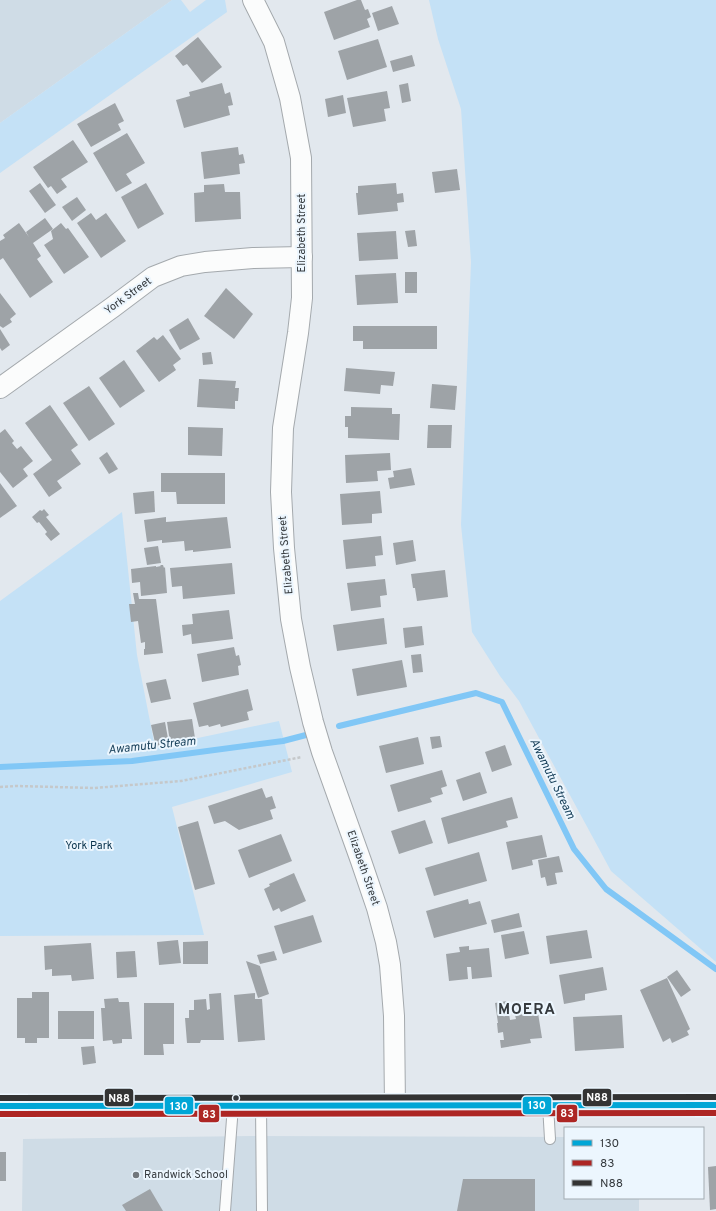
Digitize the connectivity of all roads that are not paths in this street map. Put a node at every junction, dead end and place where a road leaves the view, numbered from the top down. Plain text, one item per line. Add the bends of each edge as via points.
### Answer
1 (253, 0) edge
2 (302, 256) junction
3 (0, 388) edge
4 (548, 1105) junction
5 (716, 1105) edge
6 (0, 1106) edge
7 (233, 1106) junction
8 (261, 1106) junction
9 (395, 1106) junction
10 (550, 1139) dead end
11 (225, 1211) edge
12 (262, 1211) edge

1 - 2 street, Elizabeth Street via 274,42 290,98 301,158
2 - 3 street, York Street via 205,262 181,266 153,277
2 - 9 street, Elizabeth Street via 302,298 283,428 281,492 291,619 313,722 377,908 386,942 394,1016
4 - 5 main road
4 - 9 main road
4 - 10 lane
6 - 7 main road
7 - 8 main road
7 - 11 lane
8 - 9 main road
8 - 12 lane

